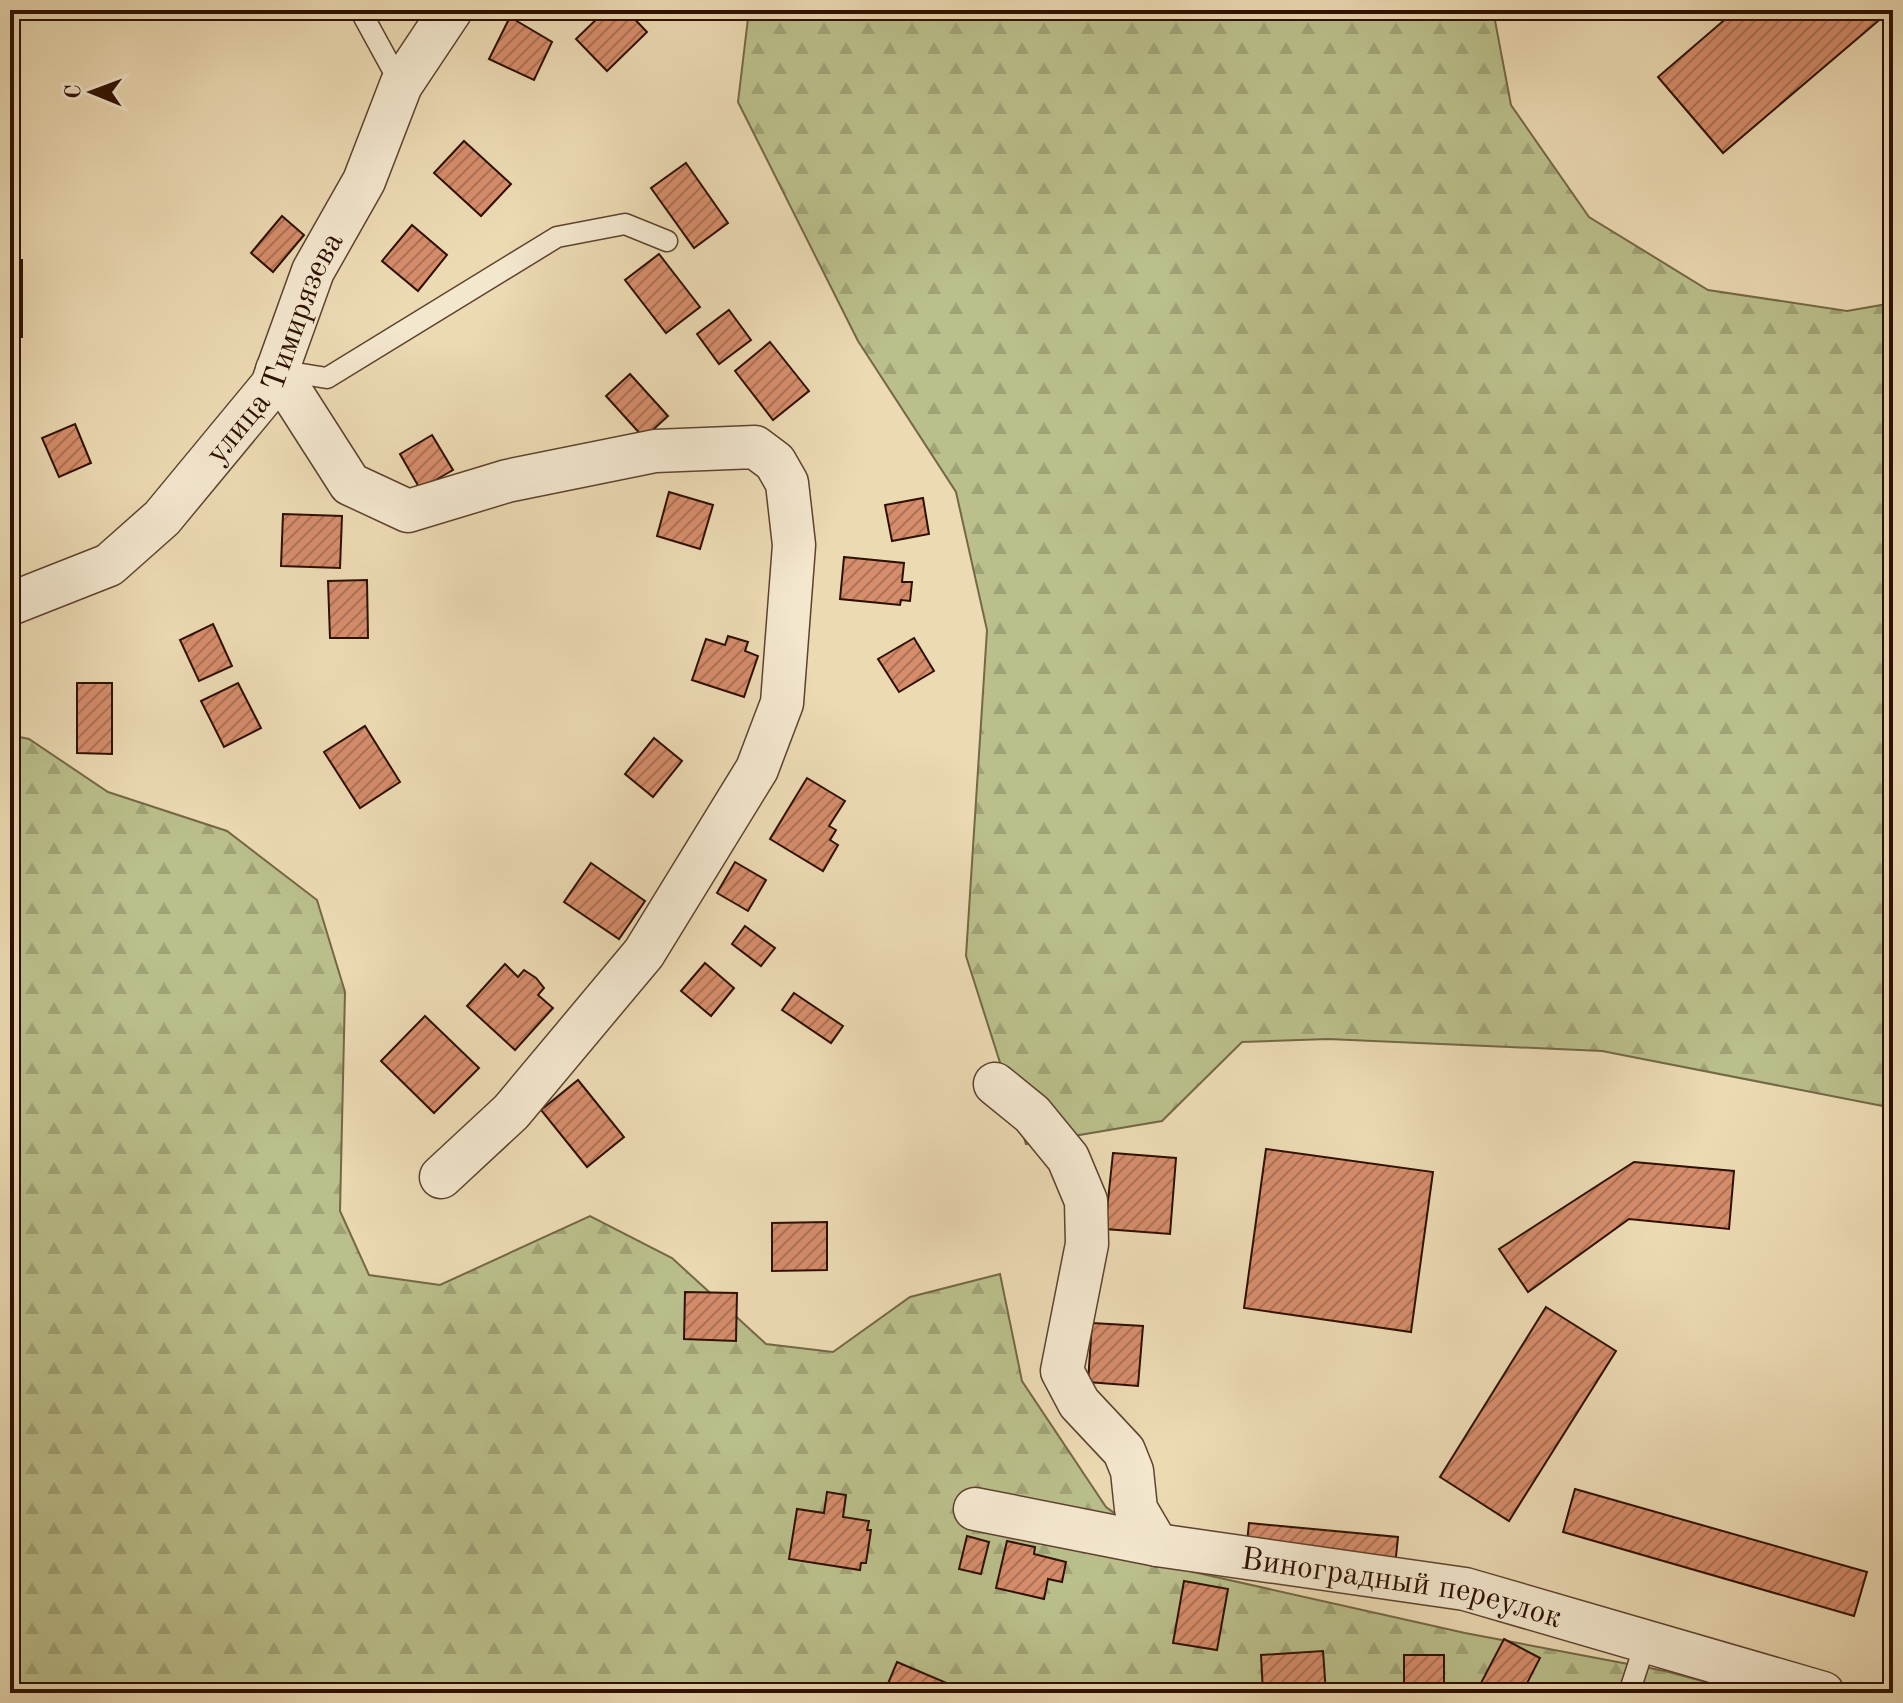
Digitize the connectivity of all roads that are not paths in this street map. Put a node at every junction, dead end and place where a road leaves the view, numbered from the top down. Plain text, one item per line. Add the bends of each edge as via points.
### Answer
1 (360, 10) edge
2 (451, 10) edge
3 (401, 85) junction
4 (667, 241) dead end
5 (277, 370) junction
6 (10, 604) edge
7 (995, 1084) dead end
8 (441, 1177) dead end
9 (975, 1509) dead end
10 (1157, 1545) junction
11 (1645, 1644) junction
12 (1629, 1693) edge
13 (1823, 1693) edge

1 - 3 lane
2 - 3 street, улица Тимирязева
3 - 5 street, улица Тимирязева via 364,181 313,271
4 - 5 lane via 625,224 557,237 327,378
5 - 6 street, улица Тимирязева via 272,385 162,518 109,565
5 - 8 street via 350,484 408,511 507,481 655,451 755,447 775,462 787,483 794,545 782,703 757,769 644,953 511,1112
7 - 10 street via 1032,1114 1068,1158 1086,1201 1087,1244 1062,1371 1079,1403 1124,1451 1136,1509
9 - 10 street, Виноградный переулок
10 - 11 street, Виноградный переулок via 1465,1589
11 - 12 lane
11 - 13 street, Виноградный переулок

